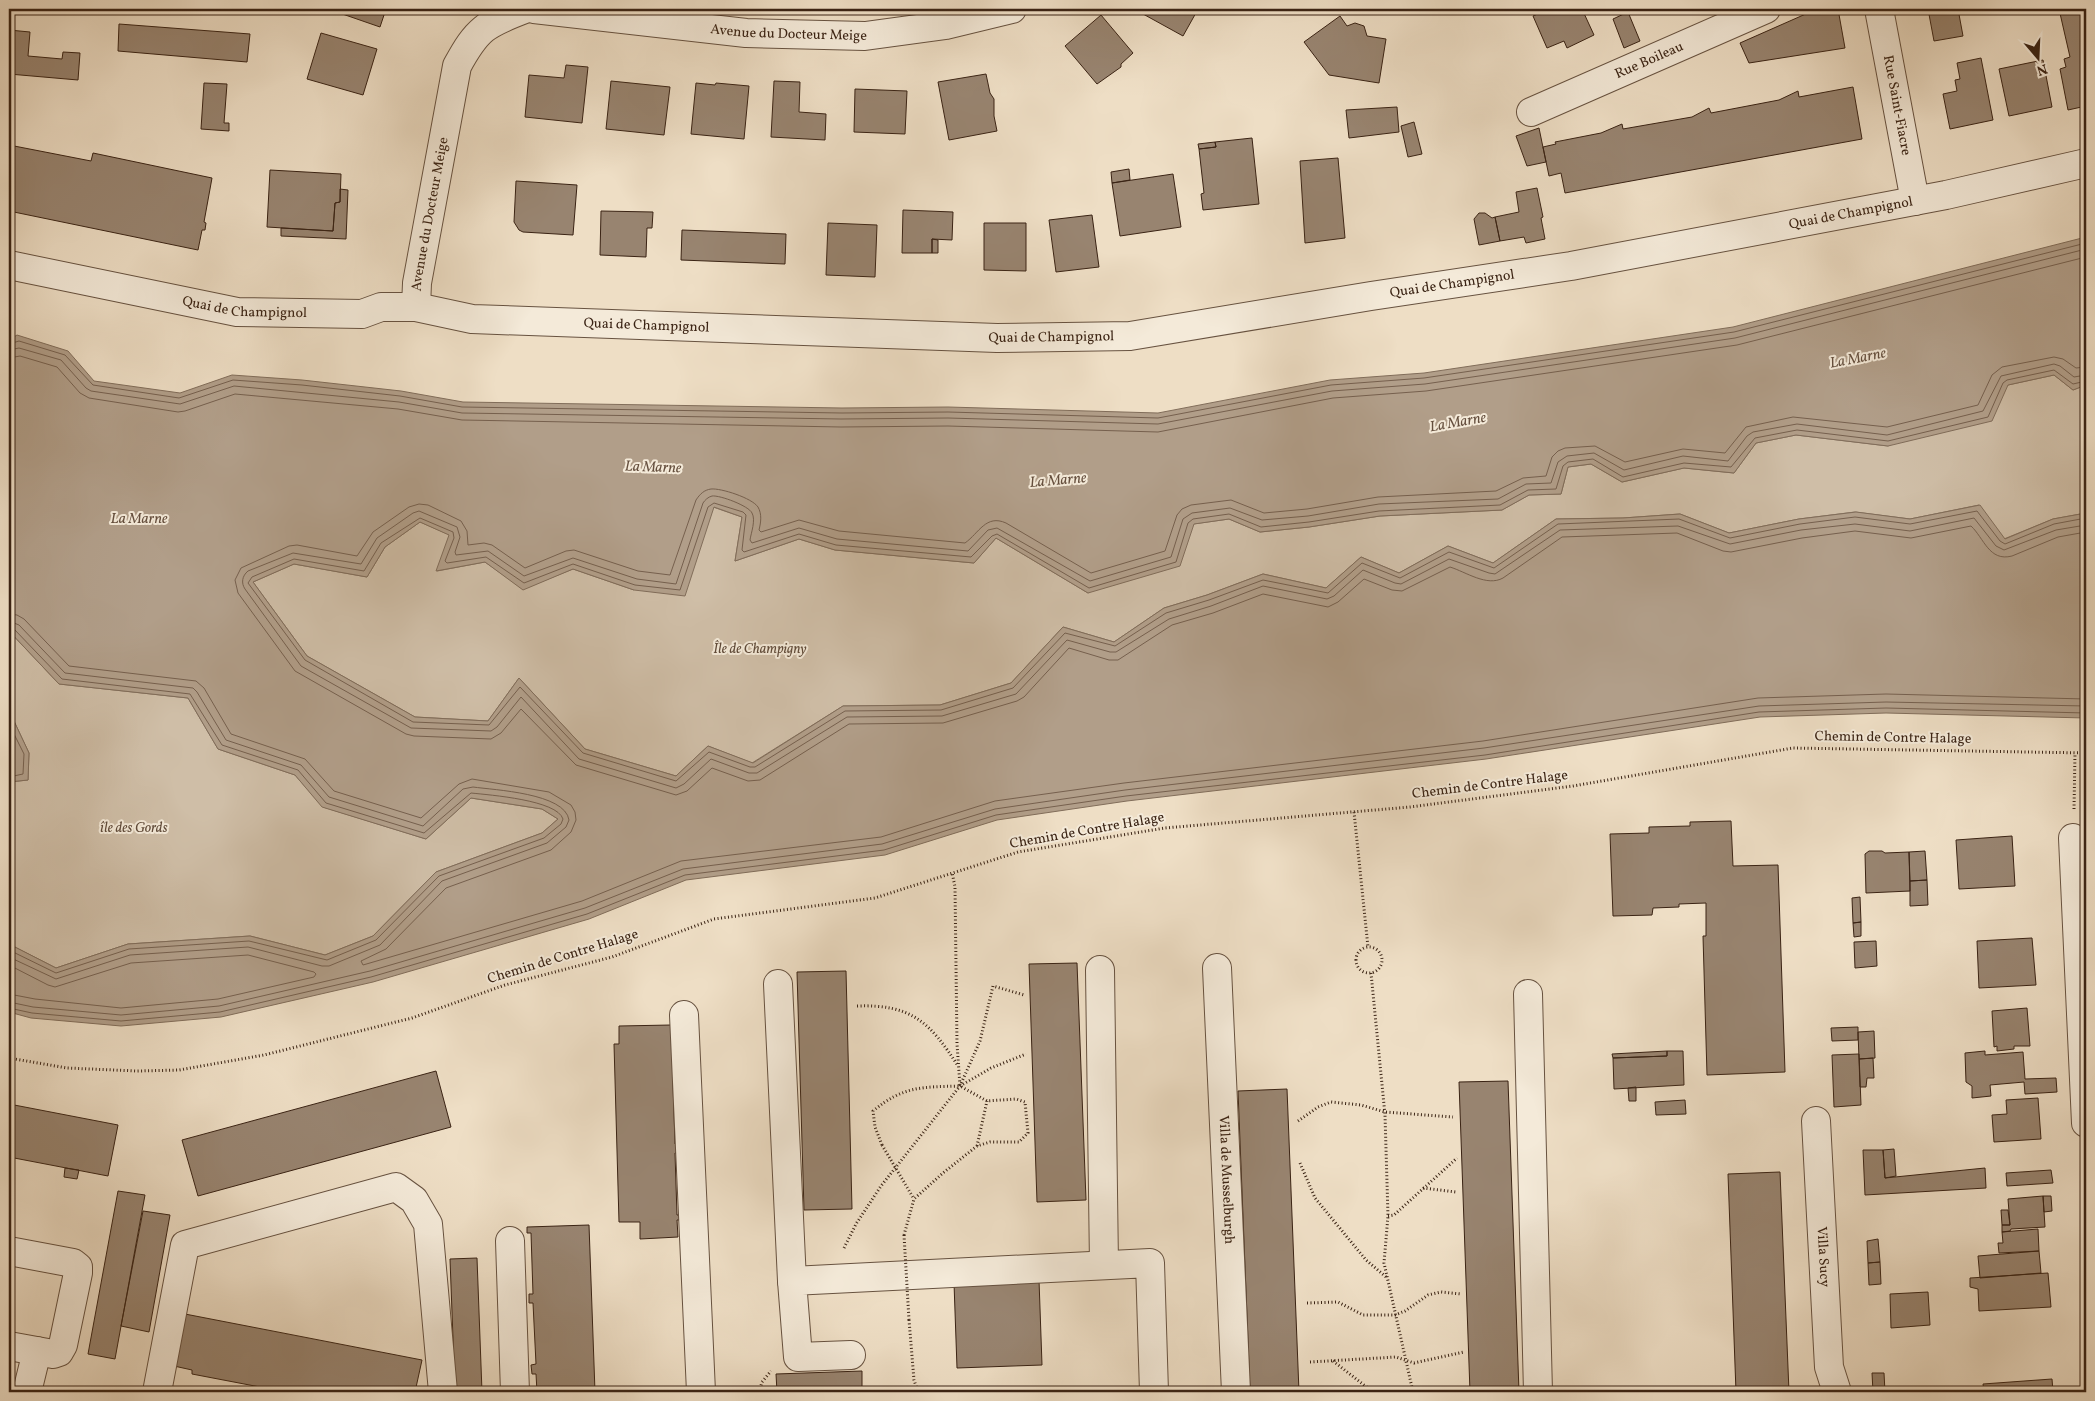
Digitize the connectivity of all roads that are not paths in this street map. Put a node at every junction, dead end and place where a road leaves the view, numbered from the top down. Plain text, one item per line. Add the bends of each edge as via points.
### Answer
1 (525, 9) edge
2 (534, 9) edge
3 (1012, 9) edge
4 (1766, 9) edge
5 (1879, 9) edge
6 (1531, 112) dead end
7 (2086, 163) edge
8 (1915, 201) junction
9 (9, 265) edge
10 (416, 307) junction
11 (2073, 838) road end
12 (1217, 968) dead end
13 (1100, 970) dead end
14 (778, 984) dead end
15 (1528, 994) dead end
16 (684, 1016) dead end
17 (1816, 1122) dead end
18 (2086, 1123) edge
19 (510, 1240) dead end
20 (9, 1251) edge
21 (1104, 1266) junction
22 (792, 1281) junction
23 (9, 1346) edge
24 (37, 1351) junction
25 (851, 1355) dead end
26 (27, 1392) edge
27 (157, 1392) edge
28 (443, 1392) edge
29 (515, 1392) edge
30 (701, 1392) edge
31 (1154, 1392) edge
32 (1236, 1392) edge
33 (1538, 1392) edge
34 (1837, 1392) edge

1 - 10 street, Avenue du Docteur Meige via 493,21 471,40 457,66 417,283
2 - 3 street, Avenue du Docteur Meige via 746,33 865,36 946,25
4 - 6 street, Rue Boileau
5 - 8 street, Rue Saint-Fiacre
7 - 8 street, Quai de Champignol
8 - 10 street, Quai de Champignol via 1571,266 1130,336 997,338 472,318
9 - 10 street, Quai de Champignol via 237,312 362,314 381,307
11 - 18 street
12 - 32 street, Villa de Musselburgh
13 - 21 street
14 - 22 street
15 - 33 street
16 - 30 street
17 - 34 street, Villa Sucy via 1829,1367
19 - 29 street
20 - 24 street via 73,1263 78,1267 63,1345 59,1352 53,1354
21 - 22 street
21 - 31 street via 1150,1263
22 - 25 street via 798,1357
23 - 24 street
24 - 26 street
27 - 28 street via 185,1244 396,1187 414,1200 428,1224

